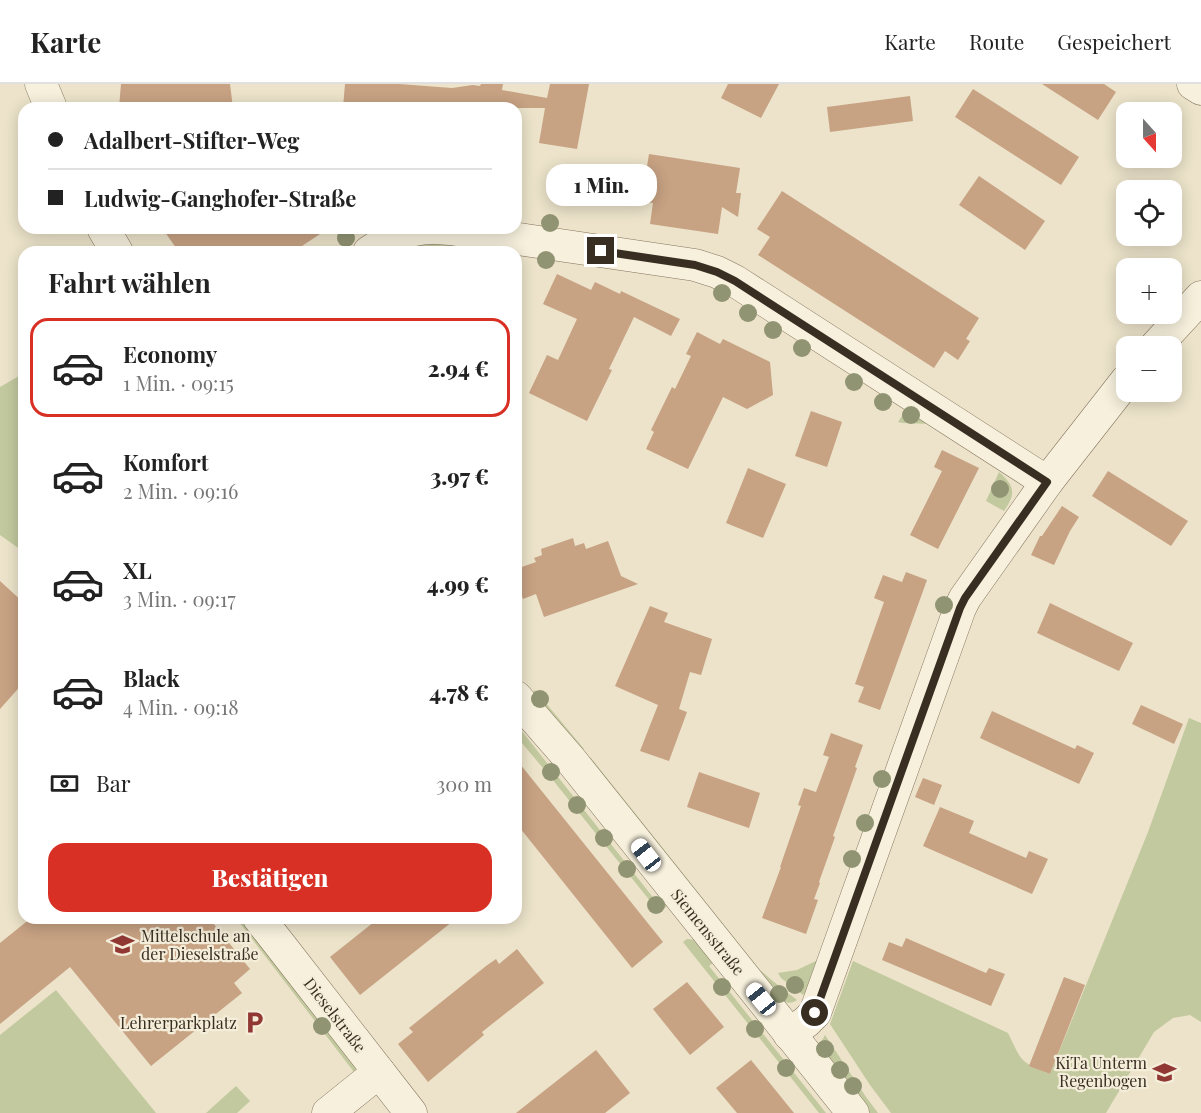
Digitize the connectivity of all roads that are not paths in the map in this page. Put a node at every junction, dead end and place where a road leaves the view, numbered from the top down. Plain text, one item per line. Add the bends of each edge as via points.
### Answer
1 (41, 84) edge
2 (1193, 84) edge
3 (1201, 89) edge
4 (48, 102) edge
5 (399, 234) edge
6 (484, 234) edge
7 (378, 246) edge
8 (1201, 297) edge
9 (1165, 336) edge
10 (1116, 394) edge
11 (1047, 482) junction
12 (522, 704) edge
13 (264, 924) edge
14 (789, 1034) junction
15 (379, 1072) junction
16 (328, 1113) edge
17 (411, 1113) edge
18 (854, 1113) edge

1 - 4 street
2 - 3 street
5 - 7 street
6 - 11 street via 695,265 717,272
8 - 9 street
10 - 11 street
11 - 14 street via 960,608 815,1013
12 - 14 street, Siemensstraße
13 - 15 street, Dieselstraße
14 - 18 street, Siemensstraße
15 - 16 street
15 - 17 street, Dieselstraße

